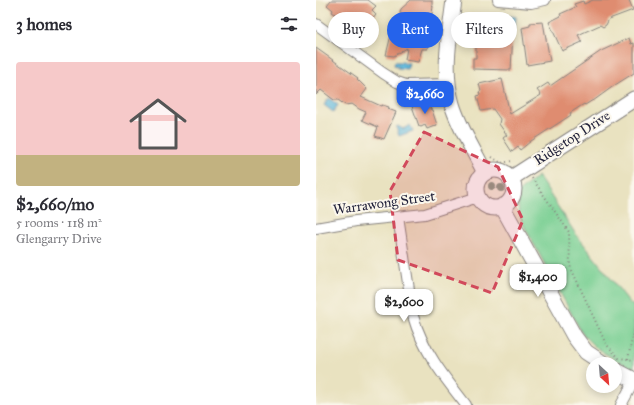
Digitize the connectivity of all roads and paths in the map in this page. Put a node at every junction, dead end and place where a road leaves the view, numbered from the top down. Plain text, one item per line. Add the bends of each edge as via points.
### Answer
1 (454, 0) edge
2 (498, 0) edge
3 (545, 0) edge
4 (316, 24) edge
5 (448, 84) junction
6 (634, 99) edge
7 (488, 152) dead end
8 (485, 173) junction
9 (514, 176) junction
10 (478, 197) junction
11 (502, 206) junction
12 (398, 217) junction
13 (316, 228) edge
14 (634, 329) edge
15 (594, 357) edge
16 (628, 359) junction
17 (634, 360) edge
18 (622, 374) edge
19 (634, 380) edge
20 (466, 405) edge
21 (621, 405) edge

1 - 5 street via 447,64
2 - 3 street via 531,3
4 - 5 street via 397,82 406,85
5 - 8 street via 452,104
6 - 9 street, Ridgetop Drive
7 - 9 path via 493,159 501,163 512,161
8 - 9 street via 499,171
8 - 10 street via 478,181
9 - 11 street via 513,194
9 - 16 path via 524,184 532,178 568,232 570,266 606,344 619,358
10 - 11 street via 488,207
10 - 12 street, Warrawong Street via 430,213
11 - 15 street via 574,336 586,352
12 - 13 street, Warrawong Street via 351,221
12 - 20 street via 413,316 418,330 433,361
14 - 16 path
16 - 17 path
18 - 19 street
19 - 21 street

